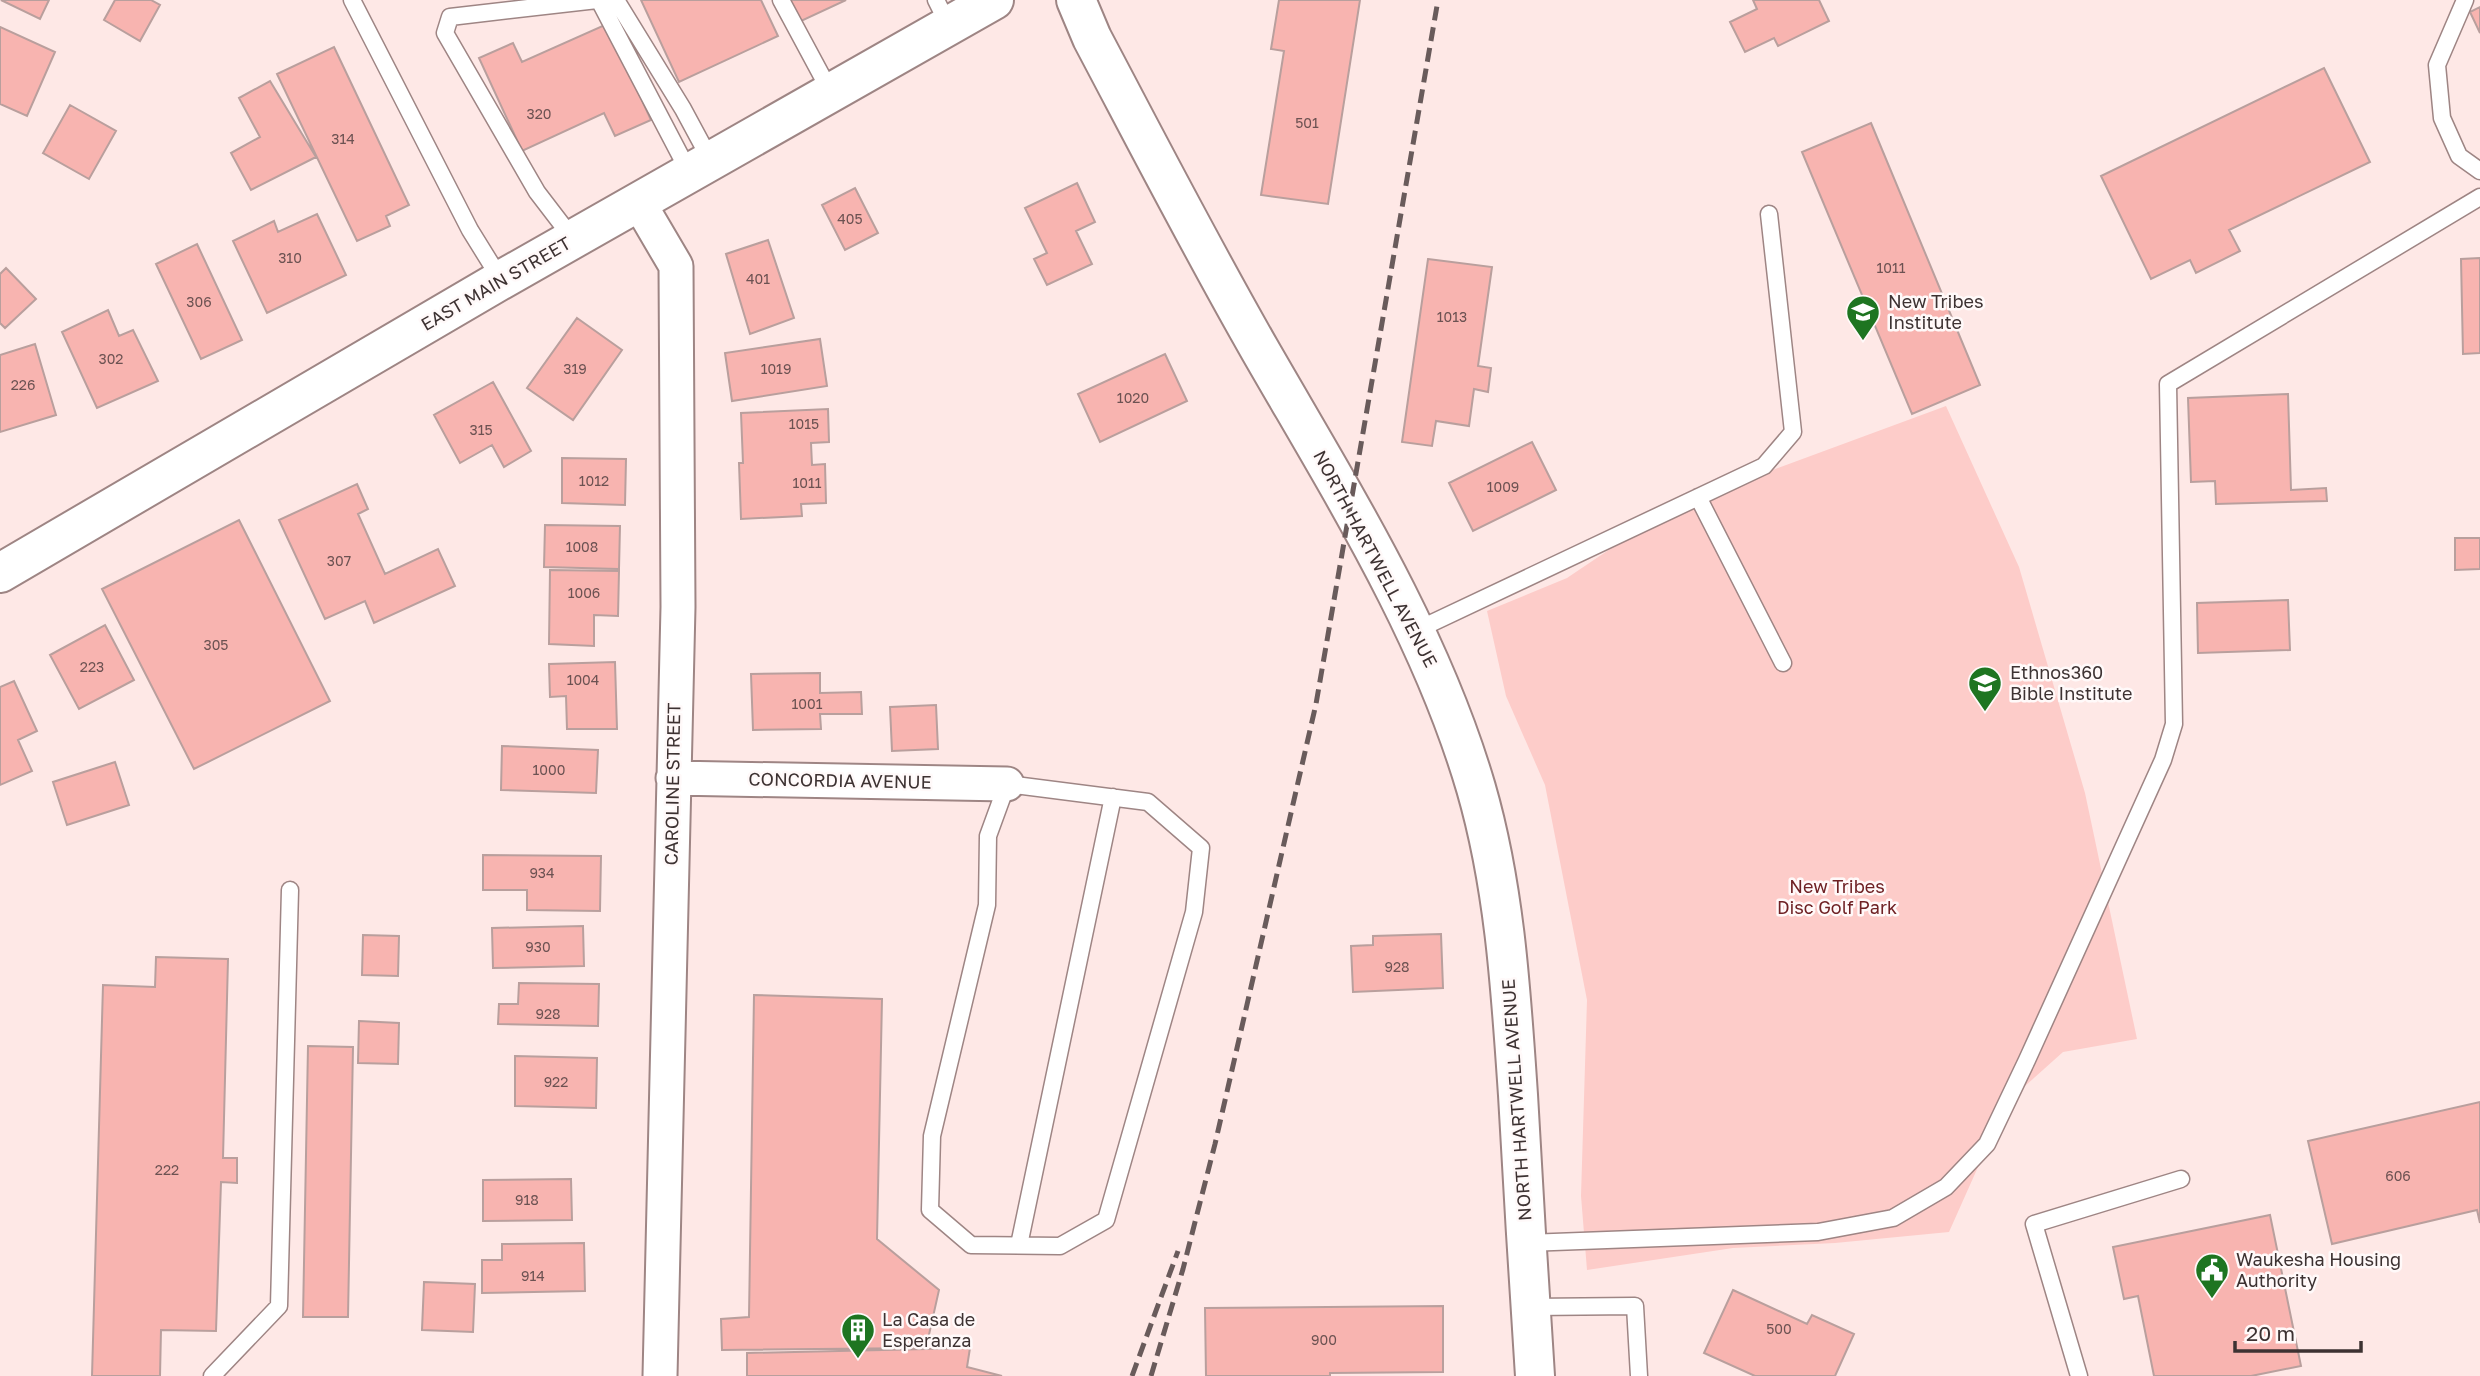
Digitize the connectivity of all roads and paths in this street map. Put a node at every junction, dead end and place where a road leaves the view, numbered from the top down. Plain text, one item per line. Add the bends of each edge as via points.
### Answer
1 (352, 0) edge
2 (598, 0) edge
3 (616, 0) edge
4 (781, 0) edge
5 (993, 0) edge
6 (1076, 0) edge
7 (2465, 0) edge
8 (942, 13) edge
9 (831, 93) junction
10 (700, 168) junction
11 (2480, 170) edge
12 (2480, 197) edge
13 (639, 203) junction
14 (1769, 214) dead end
15 (574, 240) junction
16 (501, 280) junction
17 (1698, 497) junction
18 (3, 565) edge
19 (1417, 630) junction
20 (1783, 663) dead end
21 (673, 779) junction
22 (1007, 784) junction
23 (1113, 797) junction
24 (290, 890) dead end
25 (2181, 1180) dead end
26 (1527, 1243) junction
27 (1019, 1245) junction
28 (1531, 1307) junction
29 (212, 1376) edge
30 (660, 1376) edge
31 (1535, 1376) edge
32 (1639, 1376) edge
33 (2078, 1376) edge

1 - 16 lane via 470,230
2 - 10 lane
2 - 15 lane via 450,17 445,33 537,192
3 - 10 lane via 683,109
4 - 9 lane
5 - 8 street, EAST MAIN STREET
6 - 19 street, NORTH HARTWELL AVENUE via 1226,290
7 - 11 lane via 2437,65 2441,118 2459,156
8 - 9 street, EAST MAIN STREET
9 - 10 street, EAST MAIN STREET
10 - 13 street, EAST MAIN STREET
12 - 26 lane via 2168,384 2174,724 2163,760 1987,1144 1946,1187 1893,1218 1818,1232
13 - 15 street, EAST MAIN STREET
13 - 21 street, CAROLINE STREET via 676,266 678,607
14 - 17 lane via 1793,432 1764,466
15 - 16 street, EAST MAIN STREET
16 - 18 street, EAST MAIN STREET
17 - 19 lane
17 - 20 lane
19 - 26 street, NORTH HARTWELL AVENUE via 1455,720 1498,883 1511,985
21 - 22 street, CONCORDIA AVENUE
21 - 30 street, CAROLINE STREET
22 - 23 lane
22 - 27 lane via 988,836 987,905 932,1136 930,1210 971,1245
23 - 27 lane
23 - 27 lane via 1148,802 1202,848 1194,912 1107,1220 1060,1246
24 - 29 lane via 279,1306
25 - 33 lane via 2034,1224
26 - 28 street, NORTH HARTWELL AVENUE
28 - 31 street, NORTH HARTWELL AVENUE
28 - 32 lane via 1635,1306

